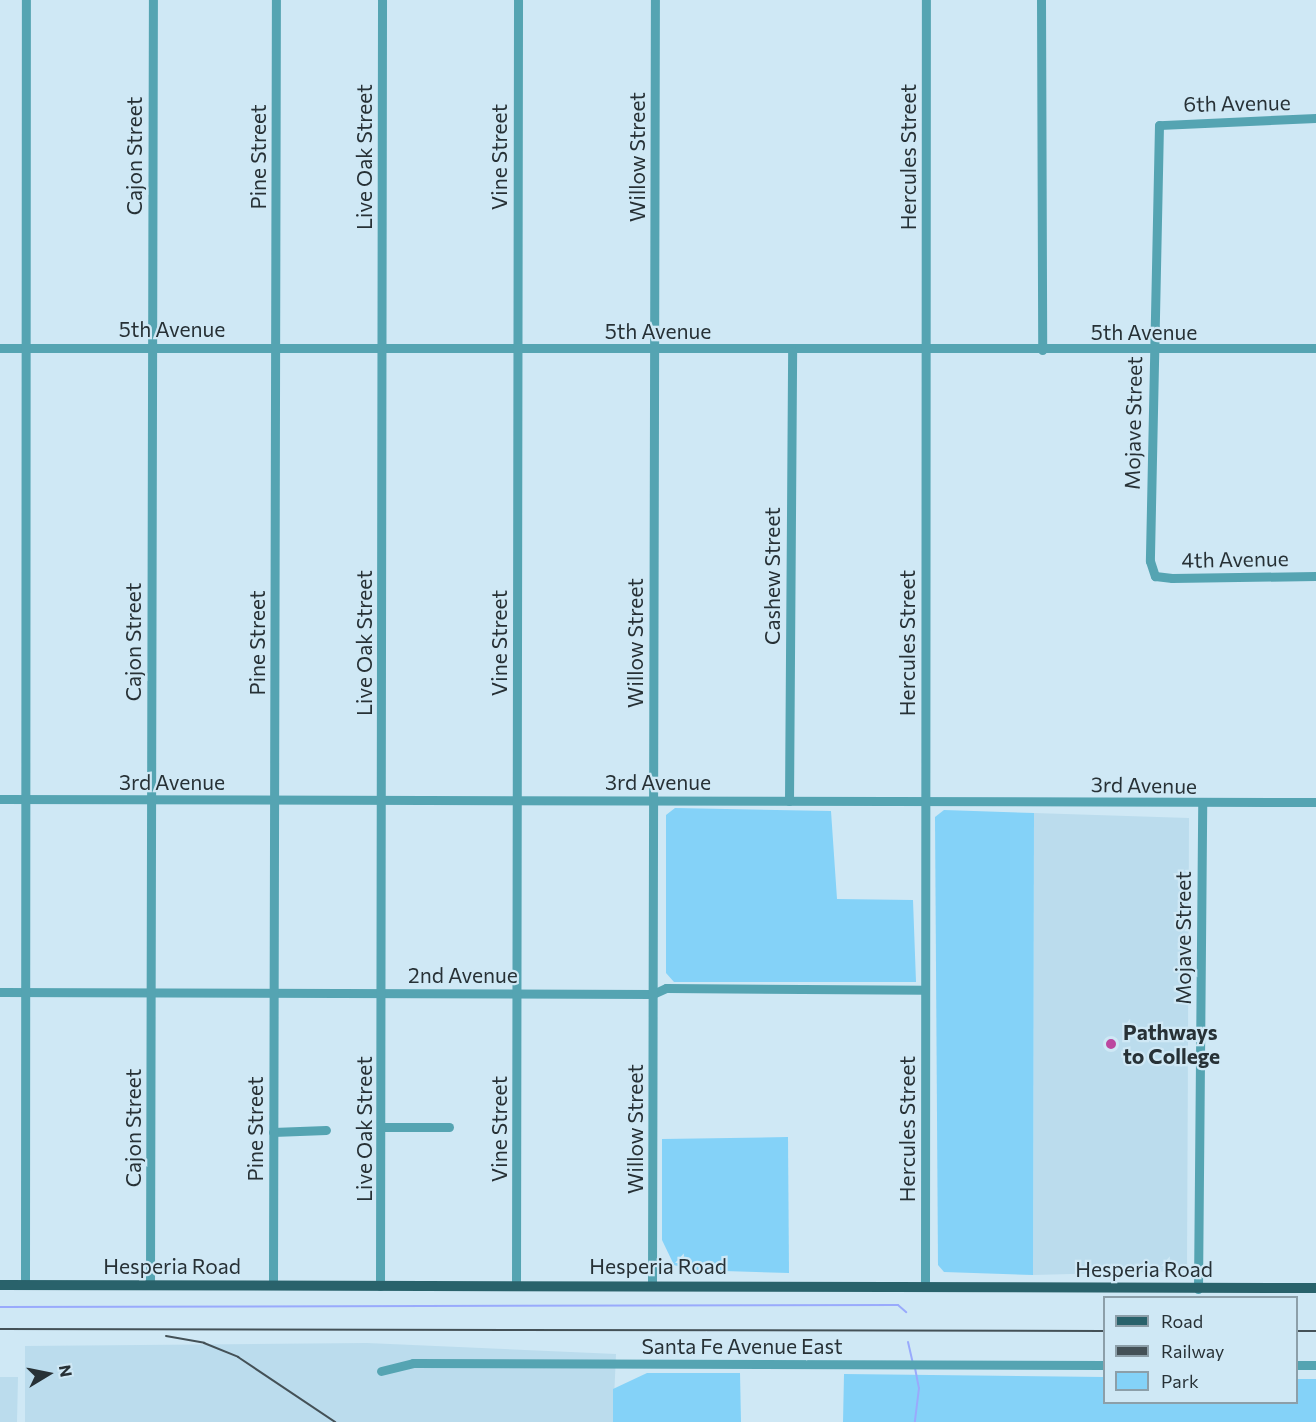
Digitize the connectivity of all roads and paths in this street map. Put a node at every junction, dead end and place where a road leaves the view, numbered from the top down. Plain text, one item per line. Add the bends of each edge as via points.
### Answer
1 (27, 0) edge
2 (153, 0) edge
3 (276, 0) edge
4 (382, 0) edge
5 (518, 0) edge
6 (655, 0) edge
7 (926, 0) edge
8 (1041, 0) edge
9 (1316, 117) edge
10 (1159, 125) joint
11 (152, 346) junction
12 (276, 347) junction
13 (0, 348) edge
14 (26, 348) junction
15 (1316, 348) edge
16 (382, 349) junction
17 (517, 349) junction
18 (654, 349) junction
19 (925, 350) junction
20 (1042, 350) junction
21 (1152, 350) junction
22 (792, 351) junction
23 (1155, 576) joint
24 (1316, 576) edge
25 (151, 799) junction
26 (0, 800) edge
27 (25, 800) junction
28 (381, 800) junction
29 (517, 800) junction
30 (653, 800) junction
31 (926, 800) junction
32 (275, 801) junction
33 (789, 801) junction
34 (1316, 802) edge
35 (1203, 804) junction
36 (925, 990) junction
37 (0, 992) edge
38 (274, 992) junction
39 (26, 993) junction
40 (382, 993) junction
41 (517, 993) junction
42 (653, 994) junction
43 (151, 995) junction
44 (383, 1127) junction
45 (449, 1127) dead end
46 (273, 1131) junction
47 (326, 1131) dead end
48 (0, 1285) edge
49 (25, 1285) junction
50 (150, 1285) junction
51 (273, 1285) junction
52 (380, 1286) junction
53 (516, 1286) junction
54 (652, 1286) junction
55 (925, 1286) junction
56 (1316, 1288) edge
57 (1198, 1289) junction
58 (1103, 1365) edge
59 (1298, 1365) edge
60 (1316, 1365) edge
61 (381, 1371) dead end

1 - 14 street
2 - 11 street, Cajon Street
3 - 12 street, Pine Street
4 - 16 street, Live Oak Street
5 - 17 street, Vine Street
6 - 18 street, Willow Street
7 - 19 street, Hercules Street
8 - 20 street
9 - 10 street, 6th Avenue
10 - 21 street, Mojave Street
11 - 12 street, 5th Avenue
11 - 14 street, 5th Avenue
11 - 25 street, Cajon Street
12 - 16 street, 5th Avenue
12 - 32 street, Pine Street
13 - 14 street, 5th Avenue
14 - 27 street
15 - 21 street, 5th Avenue
16 - 17 street, 5th Avenue
16 - 28 street, Live Oak Street
17 - 18 street, 5th Avenue
17 - 29 street, Vine Street
18 - 22 street, 5th Avenue
18 - 30 street, Willow Street
19 - 20 street, 5th Avenue
19 - 22 street, 5th Avenue
19 - 31 street, Hercules Street
20 - 21 street, 5th Avenue
21 - 23 street, Mojave Street via 1150,561
22 - 33 street, Cashew Street
23 - 24 street, 4th Avenue
25 - 27 street, 3rd Avenue
25 - 32 street, 3rd Avenue
25 - 43 street, Cajon Street
26 - 27 street, 3rd Avenue
27 - 39 street
28 - 29 street, 3rd Avenue
28 - 32 street, 3rd Avenue
28 - 40 street, Live Oak Street
29 - 30 street, 3rd Avenue
29 - 41 street, Vine Street
30 - 33 street, 3rd Avenue
30 - 42 street, Willow Street
31 - 33 street, 3rd Avenue
31 - 35 street, 3rd Avenue
31 - 36 street, Hercules Street
32 - 38 street, Pine Street
34 - 35 street, 3rd Avenue
35 - 57 street, Mojave Street
36 - 42 street, 2nd Avenue via 666,988
36 - 55 street, Hercules Street
37 - 39 street, 2nd Avenue
38 - 40 street, 2nd Avenue
38 - 43 street, 2nd Avenue
38 - 46 street, Pine Street
39 - 43 street, 2nd Avenue
39 - 49 street
40 - 41 street, 2nd Avenue
40 - 44 street, Live Oak Street
41 - 42 street, 2nd Avenue
41 - 53 street, Vine Street
42 - 54 street, Willow Street
43 - 50 street, Cajon Street
44 - 45 street
44 - 52 street, Live Oak Street
46 - 47 street
46 - 51 street, Pine Street
48 - 49 main road, Hesperia Road
49 - 50 main road, Hesperia Road
50 - 51 main road, Hesperia Road
51 - 52 main road, Hesperia Road
52 - 53 main road, Hesperia Road
53 - 54 main road, Hesperia Road
54 - 55 main road, Hesperia Road
55 - 57 main road, Hesperia Road
56 - 57 main road, Hesperia Road
58 - 61 street, Santa Fe Avenue East via 413,1363
59 - 60 street

